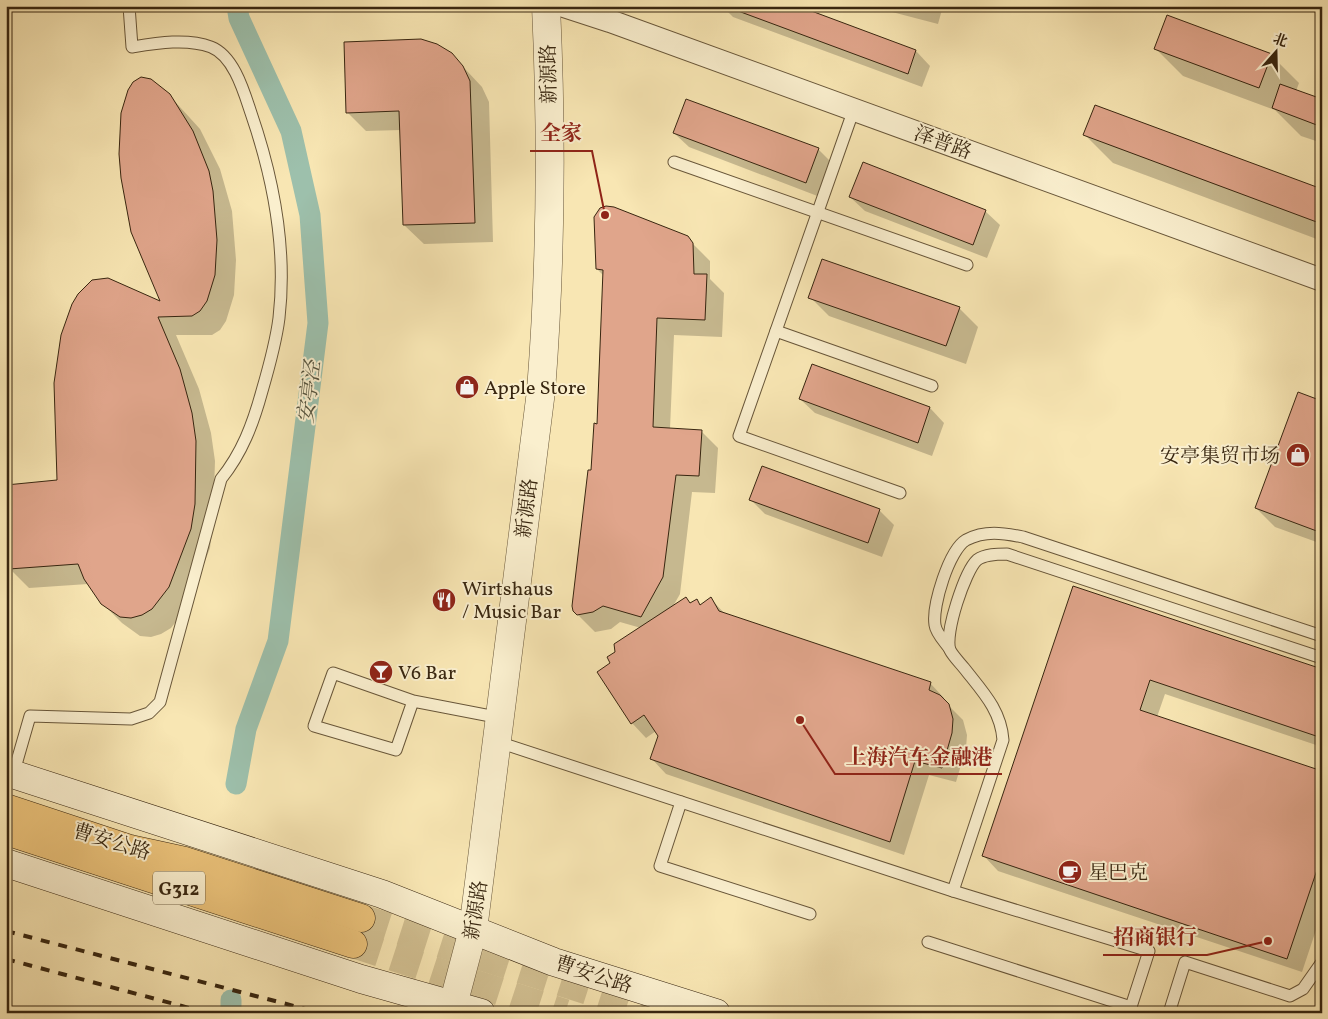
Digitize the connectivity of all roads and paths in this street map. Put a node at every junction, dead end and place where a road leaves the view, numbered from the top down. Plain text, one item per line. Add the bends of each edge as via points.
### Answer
1 (129, 6) edge
2 (546, 6) edge
3 (564, 6) edge
4 (854, 110) junction
5 (674, 162) dead end
6 (818, 213) junction
7 (967, 266) dead end
8 (1322, 280) edge
9 (776, 331) junction
10 (932, 386) dead end
11 (900, 493) dead end
12 (1322, 636) edge
13 (950, 650) junction
14 (1322, 658) edge
15 (413, 701) junction
16 (499, 730) junction
17 (10, 774) edge
18 (681, 802) junction
19 (6, 808) edge
20 (6, 831) edge
21 (6, 863) edge
22 (953, 891) junction
23 (810, 914) dead end
24 (361, 918) tunnel mouth
25 (473, 930) junction
26 (928, 942) dead end
27 (353, 944) tunnel mouth
28 (1322, 962) edge
29 (452, 1009) edge
30 (1130, 1010) edge
31 (481, 1013) edge
32 (716, 1013) edge
33 (1169, 1013) edge

1 - 17 lane via 132,47 173,42 212,47 225,58 237,76 254,122 275,200 281,278 279,318 271,361 248,434 237,460 221,479 160,702 149,713 131,719 30,716
2 - 16 main road, 新源路 via 550,148 547,304 541,391
3 - 4 street, 泽普路
4 - 6 lane
4 - 8 street, 泽普路
5 - 6 lane
6 - 7 lane
6 - 9 lane
9 - 10 lane
9 - 11 lane via 739,436
12 - 13 lane via 1002,532 982,534 964,541 952,556 935,613 935,627
13 - 14 lane via 950,628 969,572 978,560 988,555 1007,554
13 - 22 lane via 991,702 1002,724 1003,740
15 - 15 lane via 333,673 314,726 396,750
15 - 16 lane
16 - 18 lane via 613,779
16 - 25 main road, 新源路
17 - 25 main road, 曹安公路 via 382,894
18 - 22 lane
18 - 23 lane via 660,866
19 - 24 highway, 曹安公路 / G312
20 - 27 highway, 曹安公路 / G312
21 - 29 main road
22 - 30 lane via 1150,951
25 - 29 main road, 新源路
25 - 32 main road, 曹安公路 via 554,962
26 - 30 lane
28 - 33 lane via 1303,989 1290,996 1185,962
29 - 31 main road

